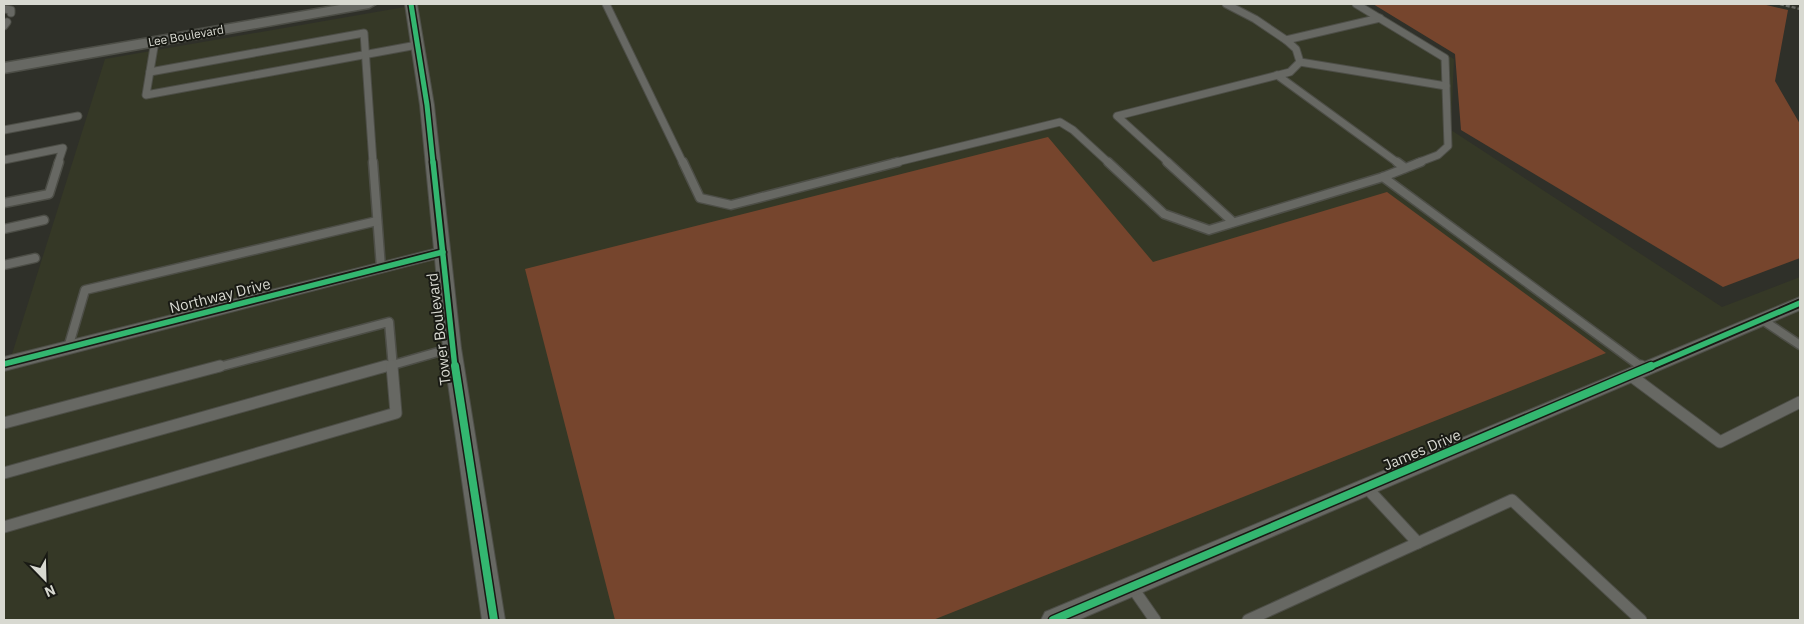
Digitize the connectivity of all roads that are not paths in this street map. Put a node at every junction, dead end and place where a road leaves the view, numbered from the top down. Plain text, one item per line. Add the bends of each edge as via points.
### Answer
1 (369, 4) edge
2 (411, 4) edge
3 (606, 4) edge
4 (1226, 4) edge
5 (1356, 4) edge
6 (4, 9) edge
7 (11, 13) dead end
8 (1380, 18) junction
9 (1286, 40) junction
10 (156, 41) junction
11 (417, 45) junction
12 (365, 54) junction
13 (1300, 62) junction
14 (4, 68) edge
15 (150, 72) junction
16 (1277, 75) junction
17 (1446, 86) junction
18 (78, 116) dead end
19 (4, 130) edge
20 (4, 160) edge
21 (1405, 168) junction
22 (1383, 177) junction
23 (4, 203) edge
24 (44, 220) dead end
25 (377, 221) junction
26 (1232, 222) junction
27 (4, 229) edge
28 (443, 252) junction
29 (35, 258) dead end
30 (4, 265) edge
31 (381, 268) junction
32 (1800, 303) edge
33 (1761, 320) junction
34 (1800, 345) edge
35 (68, 348) junction
36 (452, 348) junction
37 (4, 364) edge
38 (393, 364) junction
39 (1638, 372) junction
40 (1800, 402) edge
41 (4, 423) edge
42 (4, 473) edge
43 (1366, 487) junction
44 (4, 527) edge
45 (1418, 543) junction
46 (1132, 587) junction
47 (494, 620) edge
48 (1053, 620) edge
49 (1155, 620) edge
50 (1248, 620) edge
51 (1641, 620) edge

1 - 10 street, Lee Boulevard
2 - 11 street, Tower Boulevard
3 - 26 lane via 700,198 731,205 1060,122 1073,130 1164,214 1209,230
4 - 9 lane via 1255,18
5 - 8 lane
6 - 7 lane via 11,10
8 - 9 lane
8 - 17 lane via 1446,58
9 - 13 lane via 1296,50
10 - 14 street, Lee Boulevard
10 - 15 lane
11 - 12 lane
11 - 28 street, Tower Boulevard
12 - 15 lane via 364,33
12 - 15 lane via 146,96
12 - 25 lane
13 - 16 lane via 1290,72
13 - 17 lane
16 - 21 lane
16 - 26 lane via 1117,116
17 - 21 lane via 1448,146 1438,155
18 - 19 lane
20 - 23 lane via 63,148 49,194
21 - 22 lane
22 - 26 lane
22 - 39 lane
24 - 27 lane
25 - 31 lane
25 - 35 lane via 85,290
28 - 31 street, Northway Drive
28 - 36 street, Tower Boulevard
29 - 30 lane
31 - 35 street, Northway Drive
32 - 33 street, James Drive
33 - 34 lane
33 - 39 street, James Drive
35 - 37 street, Northway Drive
36 - 38 lane
36 - 47 street, Tower Boulevard
38 - 41 lane via 389,322
38 - 42 lane
38 - 44 lane via 396,413
39 - 40 lane via 1720,442
39 - 43 street, James Drive
43 - 45 lane
43 - 46 street, James Drive
45 - 50 lane
45 - 51 lane via 1512,500
46 - 48 street, James Drive
46 - 49 lane

